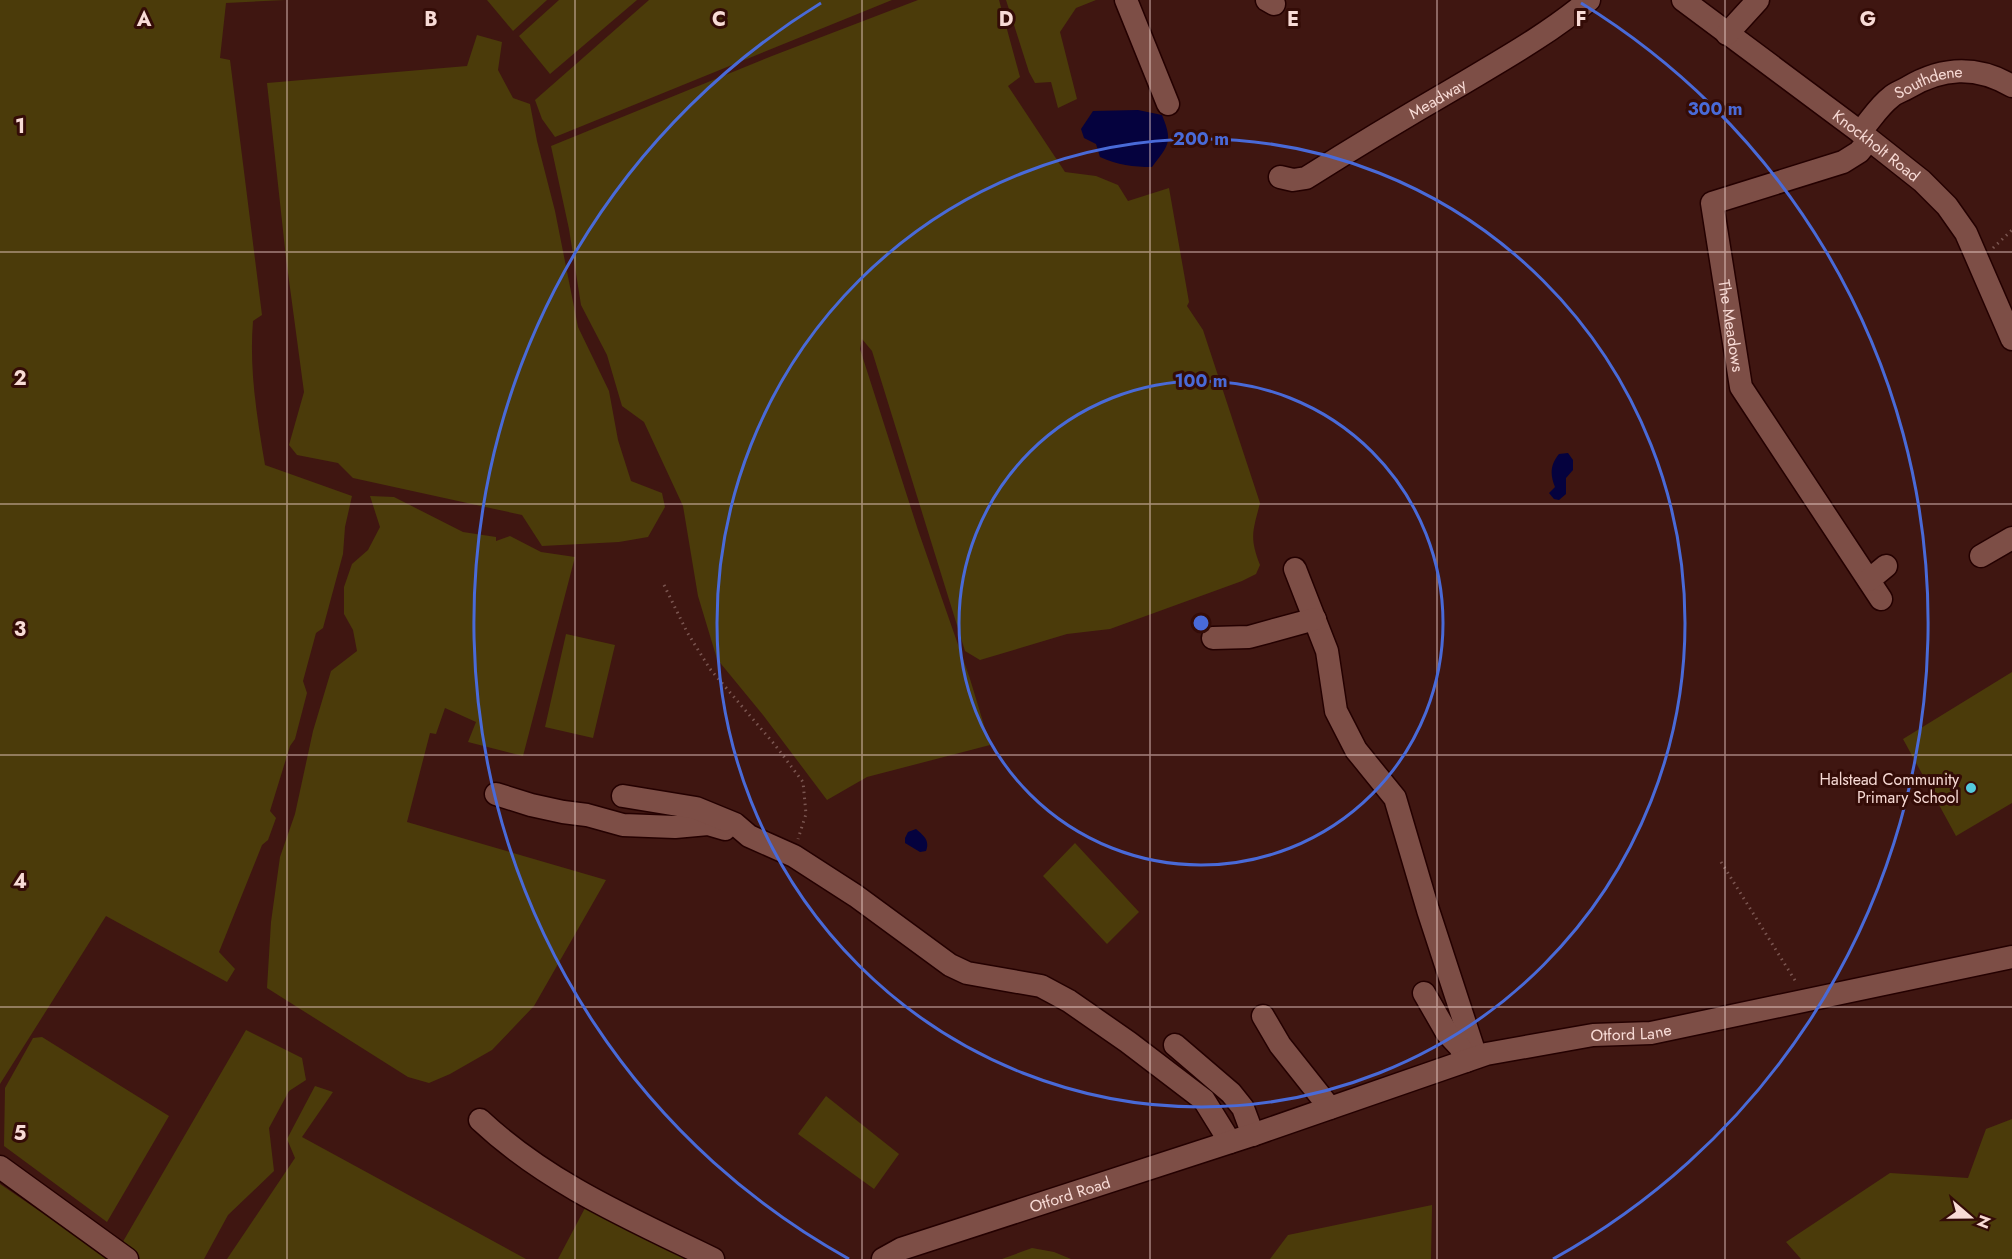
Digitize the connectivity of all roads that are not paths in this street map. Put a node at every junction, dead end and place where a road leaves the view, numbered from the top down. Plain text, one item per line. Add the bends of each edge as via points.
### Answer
1 (1126, 0) edge
2 (1589, 0) edge
3 (1683, 0) edge
4 (1758, 0) edge
5 (1727, 34) junction
6 (2012, 86) edge
7 (1168, 104) dead end
8 (1864, 136) junction
9 (1280, 177) dead end
10 (2012, 339) edge
11 (2012, 538) edge
12 (1981, 556) dead end
13 (1886, 566) dead end
14 (1295, 569) dead end
15 (1869, 580) junction
16 (1881, 599) dead end
17 (1315, 619) junction
18 (1213, 639) dead end
19 (496, 794) dead end
20 (623, 796) dead end
21 (749, 836) junction
22 (2012, 957) edge
23 (1424, 993) dead end
24 (1263, 1016) dead end
25 (1175, 1045) dead end
26 (1471, 1059) junction
27 (1330, 1108) junction
28 (480, 1120) dead end
29 (1256, 1134) junction
30 (1230, 1142) junction
31 (0, 1167) edge
32 (127, 1259) edge
33 (713, 1259) edge
34 (883, 1259) edge

1 - 7 street
2 - 9 street, Meadway via 1493,65 1306,178
3 - 5 street, Knockholt Road
4 - 5 street
5 - 8 street, Knockholt Road
6 - 8 street, Southdene via 1979,73 1951,71 1926,77 1890,97
8 - 10 street, Knockholt Road via 1947,206 1966,233
8 - 15 street, The Meadows via 1859,152 1843,162 1712,203 1741,387
11 - 12 street
13 - 15 street
14 - 17 street
15 - 16 street, The Meadows
17 - 18 street via 1249,637
17 - 26 street via 1327,651 1336,711 1356,750 1395,798
19 - 21 street via 623,825 708,824
20 - 21 street via 696,808 735,824
21 - 30 street via 794,856 950,965 967,973 1041,986 1069,1001 1204,1101
22 - 26 street, Otford Lane via 1651,1033 1593,1035
23 - 26 street via 1447,1033
24 - 27 street via 1280,1045
25 - 29 street via 1231,1093
26 - 27 street, Otford Lane
27 - 29 street, Otford Lane
28 - 33 street via 504,1143 549,1175
29 - 30 street, Otford Road
30 - 34 street, Otford Road via 900,1249
31 - 32 street

